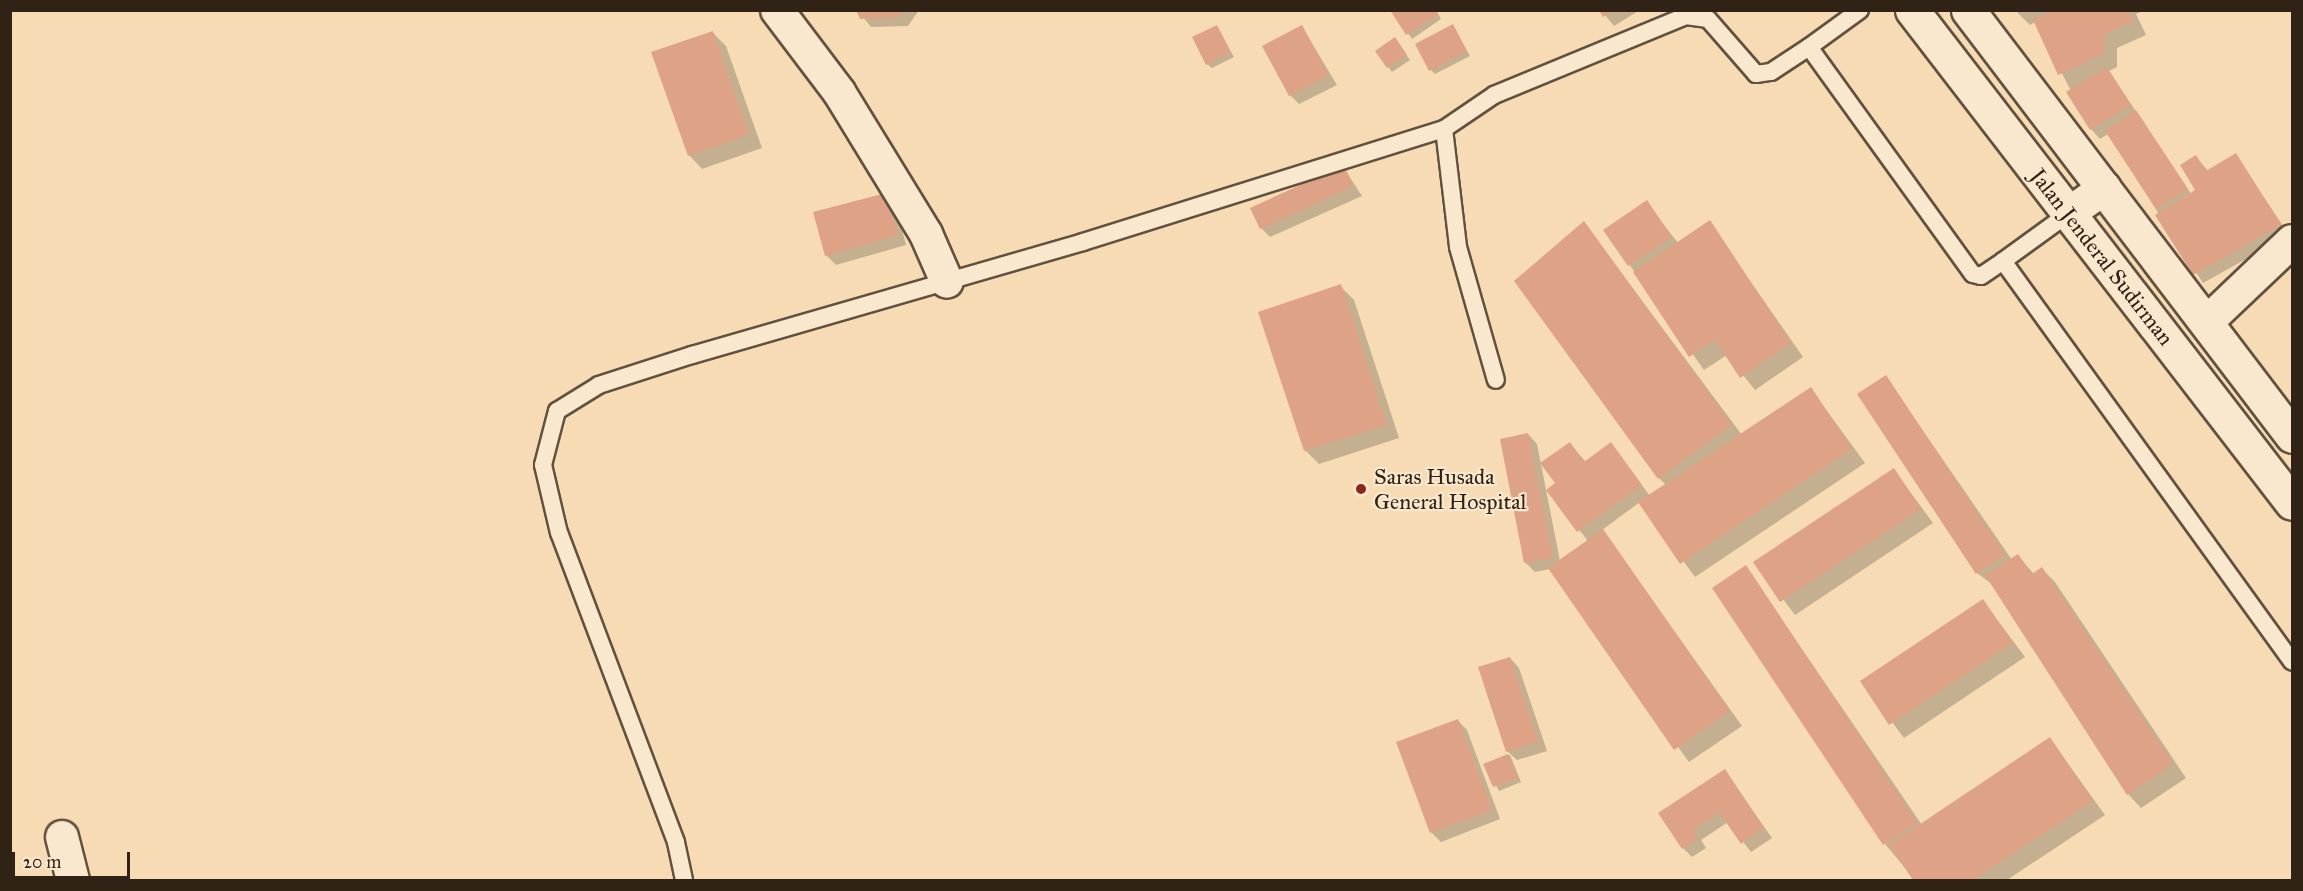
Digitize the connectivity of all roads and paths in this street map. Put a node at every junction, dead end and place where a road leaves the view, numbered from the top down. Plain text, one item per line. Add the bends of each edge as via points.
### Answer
1 (777, 10) edge
2 (1860, 10) edge
3 (1912, 10) edge
4 (1968, 10) edge
5 (1809, 47) junction
6 (1444, 129) junction
7 (2105, 188) junction
8 (2068, 214) junction
9 (2292, 241) edge
10 (2003, 261) junction
11 (947, 282) junction
12 (2207, 322) junction
13 (1496, 380) dead end
14 (2292, 436) edge
15 (2292, 503) edge
16 (2292, 662) edge
17 (62, 837) dead end
18 (73, 880) edge
19 (684, 880) edge

1 - 11 street via 839,92 926,234
2 - 5 lane
3 - 8 main road, Jalan Jenderal Sudirman
4 - 7 main road, Jalan Jenderal Sudirman
5 - 6 lane via 1771,72 1755,74 1708,19 1686,15 1494,95
5 - 10 lane via 1973,274 1981,276
6 - 11 lane
6 - 13 lane via 1458,247
7 - 8 street
7 - 12 main road, Jalan Jenderal Sudirman
8 - 10 lane
8 - 15 main road, Jalan Jenderal Sudirman
9 - 12 street
10 - 16 lane
11 - 19 lane via 610,382 557,411 543,465 559,533 676,843
12 - 14 main road, Jalan Jenderal Sudirman
17 - 18 street

